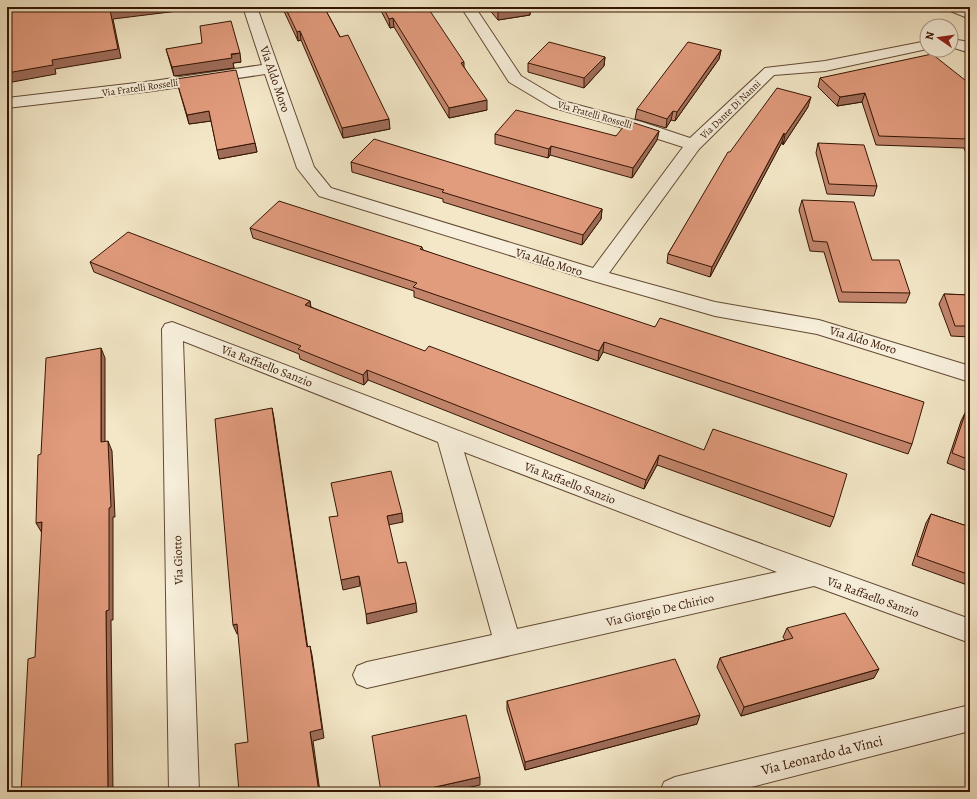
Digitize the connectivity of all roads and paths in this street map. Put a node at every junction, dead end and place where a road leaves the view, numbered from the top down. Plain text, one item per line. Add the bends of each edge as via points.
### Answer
1 (250, 7) edge
2 (468, 7) edge
3 (953, 7) edge
4 (970, 15) edge
5 (919, 47) edge
6 (272, 68) junction
7 (7, 103) edge
8 (693, 145) junction
9 (597, 276) junction
10 (172, 329) joint
11 (970, 374) edge
12 (448, 437) junction
13 (813, 575) junction
14 (970, 631) edge
15 (508, 644) junction
16 (367, 674) dead end
17 (970, 718) edge
18 (184, 792) edge
19 (675, 792) edge

1 - 6 street, Via Aldo Moro
2 - 8 street, Via Fratelli Rosselli via 515,79 557,104
3 - 4 street
5 - 8 street, Via Dante Di Nanni via 825,66 770,72
6 - 7 street, Via Fratelli Rosselli via 153,86
6 - 9 street, Via Aldo Moro via 306,168 325,192
8 - 9 street, Via Dante Di Nanni
9 - 11 street, Via Aldo Moro via 715,309 819,327
10 - 12 street, Via Raffaello Sanzio
10 - 18 street, Via Giotto
12 - 13 street, Via Raffaello Sanzio
12 - 15 street
13 - 14 street, Via Raffaello Sanzio
13 - 15 street, Via Giorgio De Chirico
15 - 16 street, Via Giorgio De Chirico
17 - 19 street, Via Leonardo da Vinci

